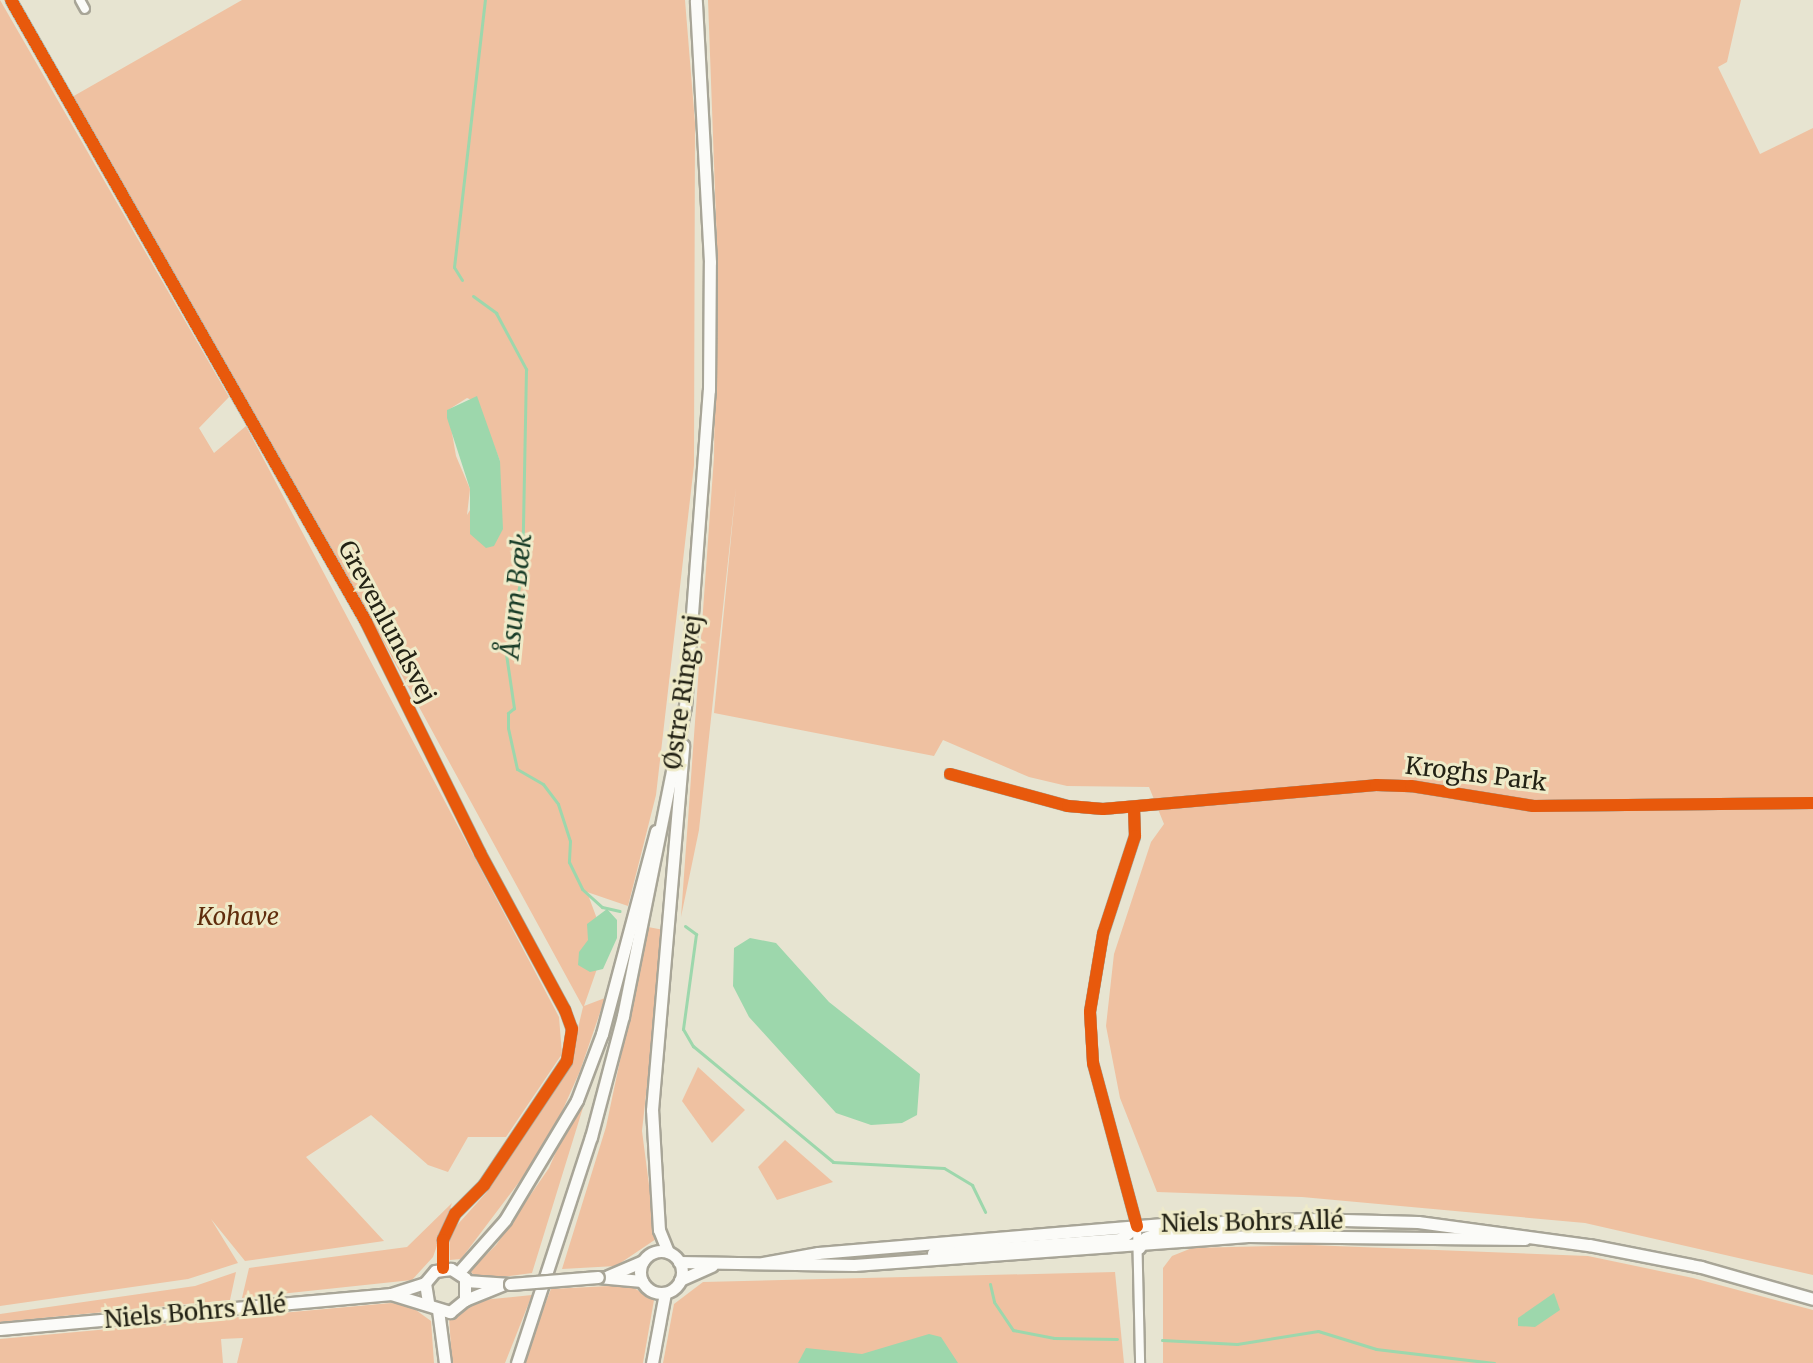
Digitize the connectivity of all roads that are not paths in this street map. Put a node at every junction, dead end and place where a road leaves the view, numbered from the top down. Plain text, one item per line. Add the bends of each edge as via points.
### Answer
1 (11, 0) edge
2 (80, 0) edge
3 (698, 0) edge
4 (85, 9) dead end
5 (685, 707) junction
6 (950, 774) dead end
7 (1813, 803) edge
8 (667, 804) junction
9 (1134, 808) junction
10 (1376, 1221) junction
11 (1137, 1226) junction
12 (1549, 1239) junction
13 (1139, 1248) junction
14 (668, 1252) junction
15 (643, 1261) junction
16 (679, 1262) junction
17 (763, 1263) junction
18 (712, 1266) junction
19 (818, 1266) junction
20 (443, 1268) junction
21 (462, 1276) junction
22 (603, 1277) junction
23 (680, 1280) junction
24 (642, 1281) junction
25 (425, 1283) junction
26 (506, 1285) junction
27 (665, 1293) junction
28 (391, 1294) junction
29 (1813, 1299) edge
30 (465, 1300) junction
31 (428, 1302) junction
32 (438, 1310) junction
33 (0, 1329) edge
34 (445, 1363) edge
35 (517, 1363) edge
36 (652, 1363) edge
37 (1140, 1363) edge

1 - 20 street, Grevenlundsvej via 366,622 572,1029 567,1061 484,1185 455,1214 443,1240
2 - 4 street
3 - 5 street, Østre Ringvej via 710,262 709,390
5 - 8 street, Østre Ringvej
5 - 14 street via 680,825 652,1110 659,1230
6 - 9 street, Kroghs Park via 1068,806
7 - 9 street, Kroghs Park via 1533,806 1376,785
8 - 21 street via 607,1019 577,1100 512,1209
8 - 35 street, Østre Ringvej via 648,906 591,1137
9 - 11 street via 1135,836 1103,934 1090,1012 1093,1063
10 - 11 street, Niels Bohrs Allé via 1251,1219
10 - 12 street, Niels Bohrs Allé via 1484,1228
10 - 13 street via 1362,1226 1158,1233 1145,1238
11 - 13 street
11 - 17 street, Niels Bohrs Allé via 818,1253
11 - 19 street via 1120,1239
12 - 13 street, Niels Bohrs Allé via 1248,1236
12 - 29 street, Niels Bohrs Allé via 1701,1267
13 - 19 street, Niels Bohrs Allé
13 - 37 street
14 - 15 street via 654,1252
14 - 16 street
15 - 22 street
15 - 24 street
16 - 18 street, Niels Bohrs Allé
16 - 23 street
17 - 18 street, Niels Bohrs Allé
17 - 19 street, Niels Bohrs Allé
18 - 23 street, Niels Bohrs Allé
20 - 21 street
20 - 25 street
21 - 26 street
21 - 30 street
22 - 24 street
22 - 26 street, bridge
23 - 27 street
24 - 27 street via 651,1291
25 - 28 street, Niels Bohrs Allé
25 - 31 street
26 - 30 street
27 - 36 street
28 - 31 street, Niels Bohrs Allé
28 - 33 street, Niels Bohrs Allé
30 - 32 street via 454,1311
31 - 32 street
32 - 34 street

